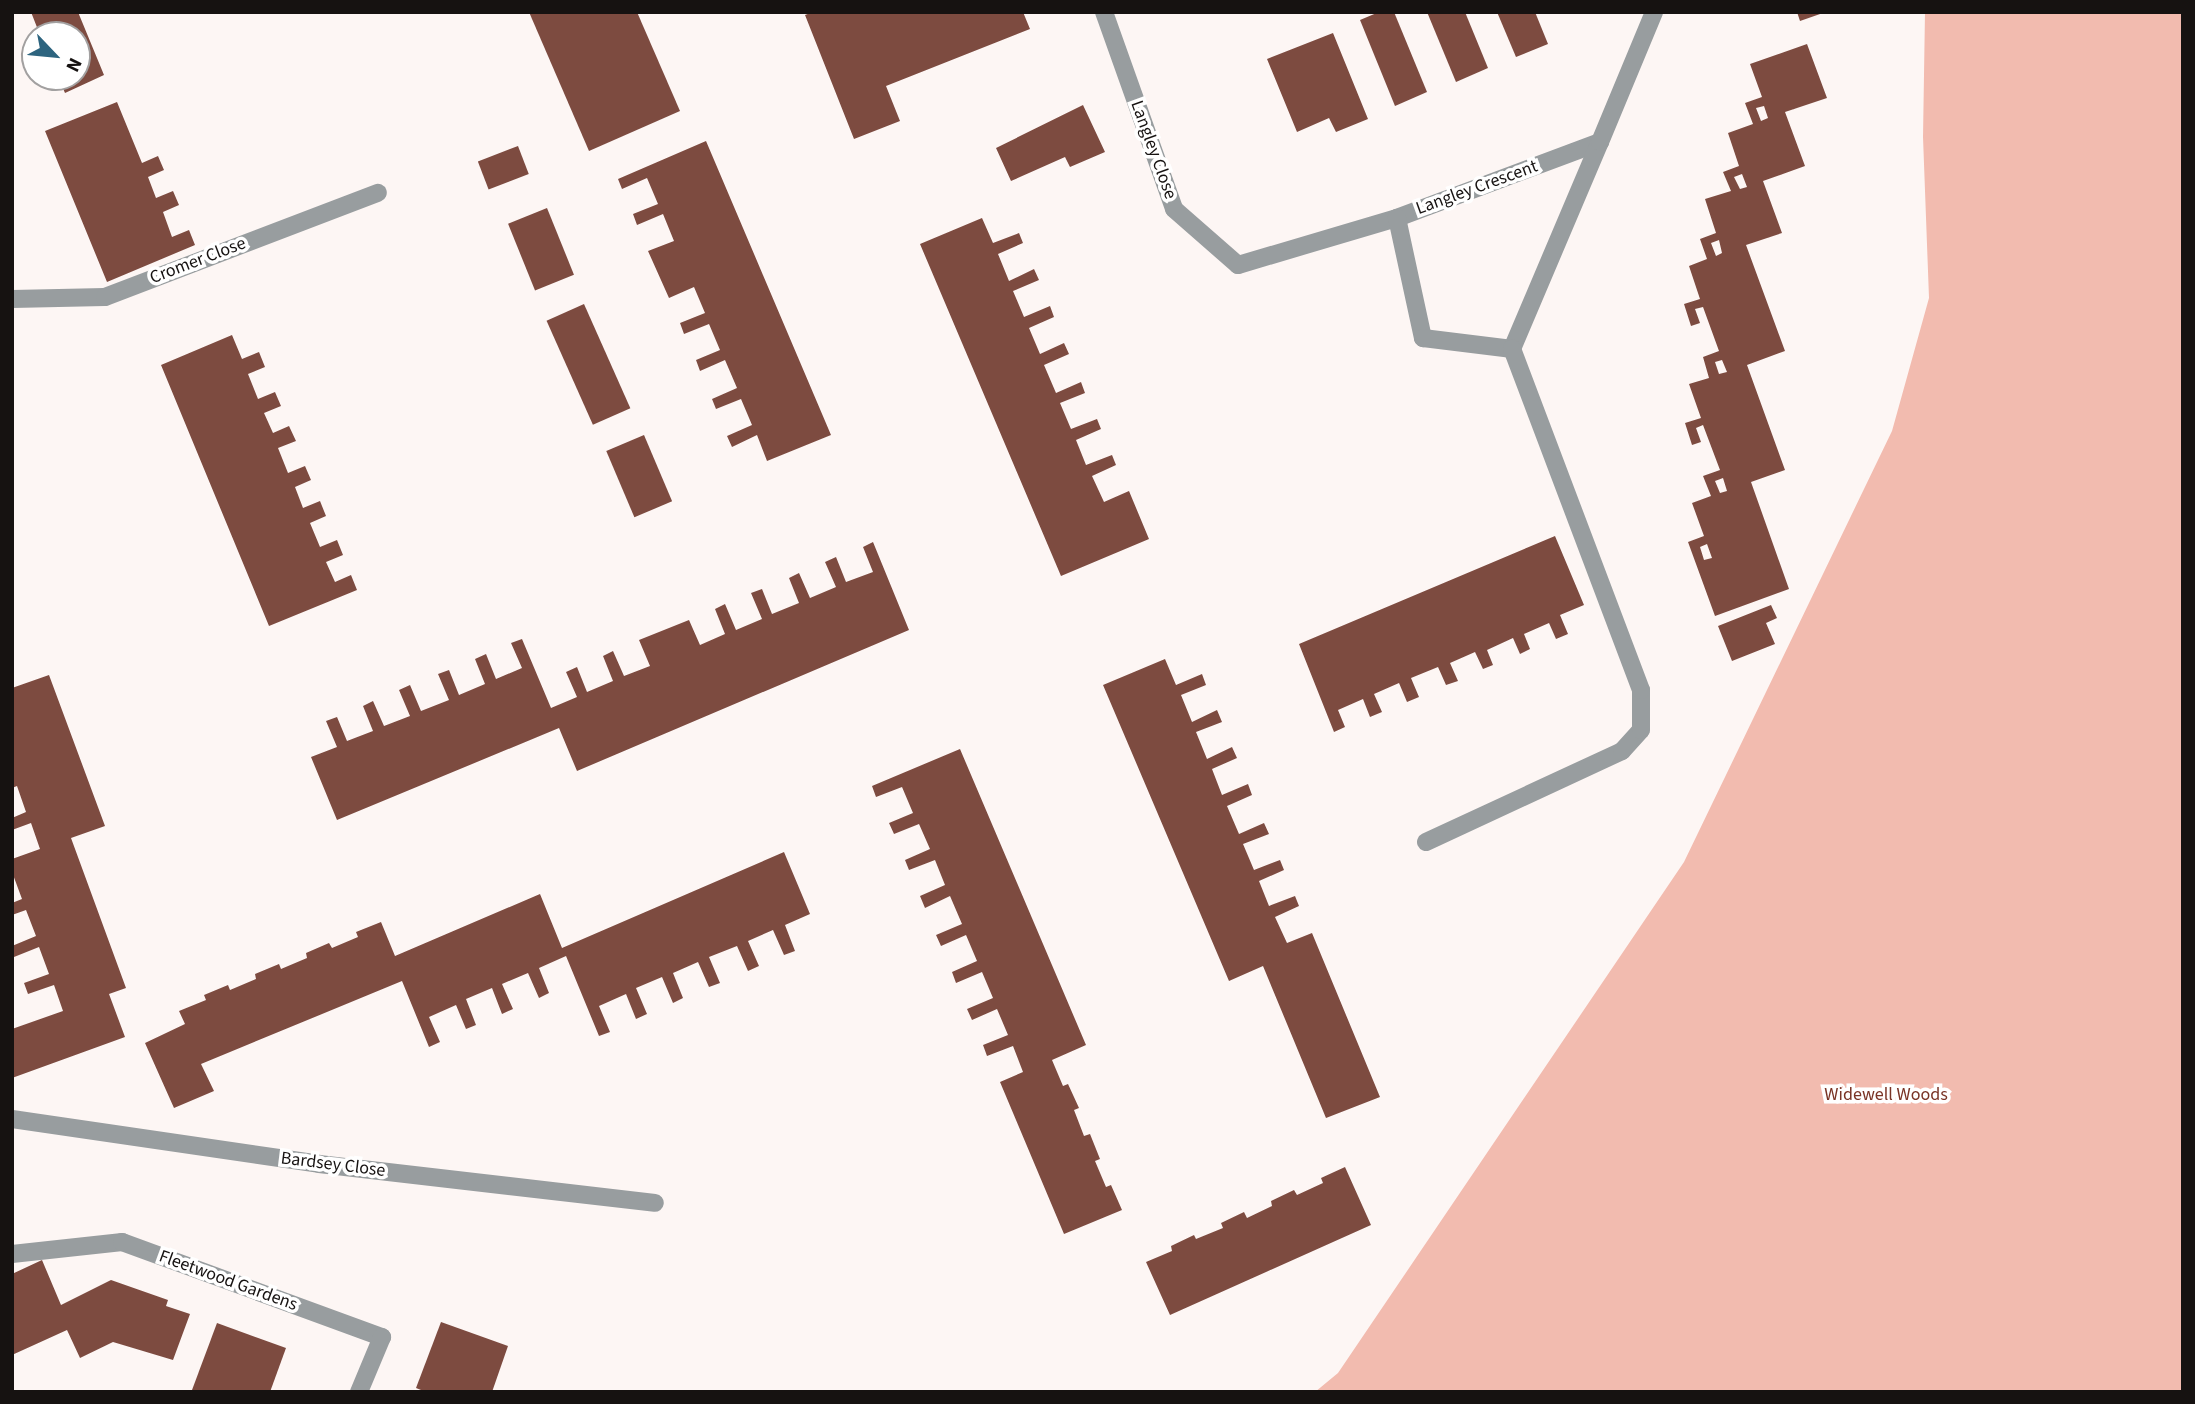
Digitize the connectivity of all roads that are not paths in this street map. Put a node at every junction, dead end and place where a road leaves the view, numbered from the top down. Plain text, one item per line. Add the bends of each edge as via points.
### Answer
1 (1104, 12) edge
2 (1654, 12) edge
3 (1600, 142) junction
4 (378, 193) dead end
5 (1397, 218) junction
6 (12, 299) edge
7 (1513, 349) junction
8 (1426, 842) dead end
9 (12, 1119) edge
10 (655, 1203) dead end
11 (12, 1254) edge
12 (359, 1392) edge

1 - 5 street, Langley Close via 1174,209 1238,265
2 - 3 street
3 - 5 street, Langley Crescent
3 - 7 street
4 - 6 street, Cromer Close via 105,297
5 - 7 street, Langley Crescent via 1423,338
7 - 8 street via 1641,690 1641,730 1622,751
9 - 10 street, Bardsey Close via 319,1164
11 - 12 street, Fleetwood Gardens via 122,1242 382,1337

